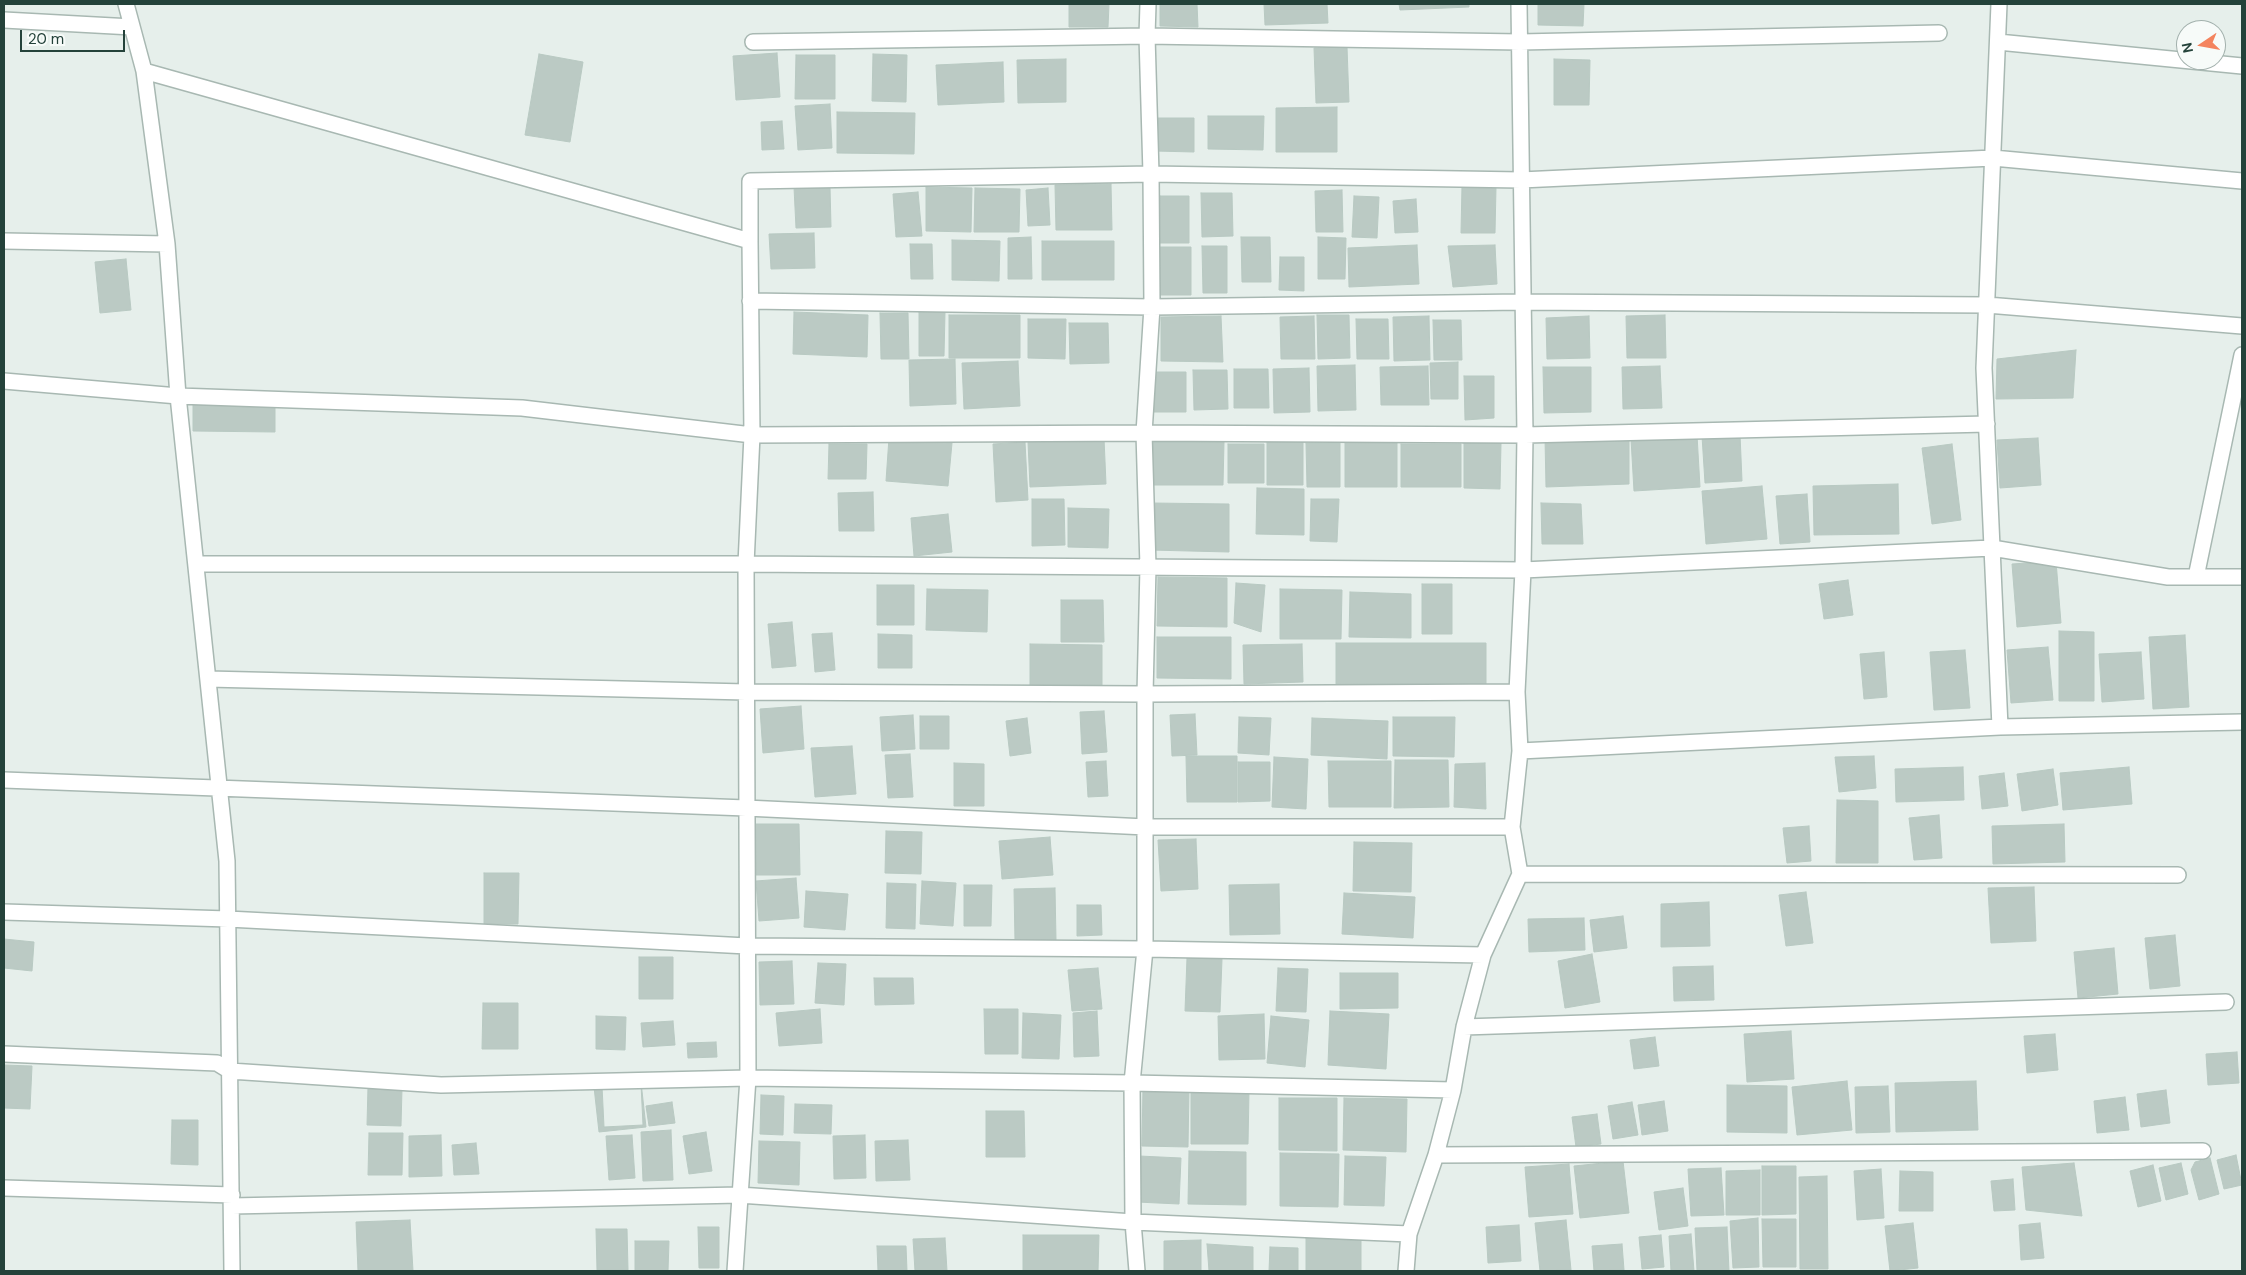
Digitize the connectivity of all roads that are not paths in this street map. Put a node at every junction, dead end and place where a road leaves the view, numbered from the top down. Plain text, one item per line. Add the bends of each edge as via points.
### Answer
1 (126, 4) edge
2 (1148, 4) edge
3 (1519, 4) edge
4 (2000, 4) edge
5 (4, 20) edge
6 (132, 27) junction
7 (1939, 33) dead end
8 (1147, 36) junction
9 (753, 42) dead end
10 (1520, 42) junction
11 (1998, 42) junction
12 (2242, 66) edge
13 (144, 71) junction
14 (1993, 158) junction
15 (1151, 174) junction
16 (1521, 180) junction
17 (2242, 181) edge
18 (4, 241) edge
19 (750, 241) junction
20 (167, 244) junction
21 (750, 301) junction
22 (1521, 302) junction
23 (1987, 305) junction
24 (1152, 307) junction
25 (2242, 326) edge
26 (2242, 355) edge
27 (4, 381) edge
28 (178, 396) junction
29 (1987, 424) junction
30 (1144, 432) junction
31 (752, 435) junction
32 (1524, 435) junction
33 (1992, 548) junction
34 (196, 564) junction
35 (746, 564) junction
36 (1148, 566) junction
37 (1523, 570) junction
38 (2196, 577) junction
39 (2242, 577) edge
40 (208, 679) junction
41 (746, 692) junction
42 (1517, 692) junction
43 (1145, 694) junction
44 (2242, 722) edge
45 (2000, 727) junction
46 (1520, 751) junction
47 (4, 780) edge
48 (219, 788) junction
49 (746, 808) junction
50 (1146, 827) junction
51 (1512, 827) junction
52 (1520, 874) junction
53 (2178, 874) dead end
54 (4, 912) edge
55 (228, 919) junction
56 (747, 946) junction
57 (1145, 949) junction
58 (1483, 955) junction
59 (2226, 1002) dead end
60 (1464, 1027) junction
61 (4, 1054) edge
62 (230, 1071) junction
63 (748, 1078) junction
64 (1132, 1082) junction
65 (1453, 1090) junction
66 (2203, 1151) dead end
67 (1436, 1155) junction
68 (4, 1188) edge
69 (739, 1194) junction
70 (232, 1201) junction
71 (1133, 1222) junction
72 (1409, 1234) junction
73 (232, 1271) edge
74 (735, 1271) edge
75 (1137, 1271) edge
76 (1406, 1271) edge

1 - 6 street
2 - 8 street
3 - 10 street
4 - 11 street
5 - 6 street
6 - 13 street
7 - 10 street
8 - 9 street
8 - 10 street
8 - 15 street
10 - 16 street
11 - 12 street
11 - 14 street
13 - 19 street
13 - 20 street
14 - 16 street
14 - 17 street
14 - 23 street
15 - 16 street
15 - 19 street via 750,181
15 - 24 street
16 - 22 street
18 - 20 street
19 - 21 street
20 - 28 street
21 - 24 street
21 - 31 street
22 - 23 street
22 - 24 street
22 - 32 street
23 - 25 street
23 - 29 street via 1984,368
24 - 30 street
26 - 38 street
27 - 28 street
28 - 31 street via 522,408
28 - 34 street
29 - 32 street
29 - 33 street
30 - 31 street
30 - 32 street
30 - 36 street
31 - 35 street
32 - 37 street
33 - 37 street
33 - 38 street via 2168,577
33 - 45 street
34 - 35 street
34 - 40 street
35 - 36 street
35 - 41 street
36 - 37 street
36 - 43 street
37 - 42 street
38 - 39 street
40 - 41 street
40 - 48 street
41 - 43 street
41 - 49 street
42 - 43 street
42 - 46 street
43 - 50 street
44 - 45 street
45 - 46 street
46 - 51 street
47 - 48 street
48 - 49 street
48 - 55 street via 227,861
49 - 50 street
49 - 56 street
50 - 51 street
50 - 57 street
51 - 52 street
52 - 53 street
52 - 58 street
54 - 55 street
55 - 56 street
55 - 62 street
56 - 57 street
56 - 63 street
57 - 58 street
57 - 64 street
58 - 60 street
59 - 60 street
60 - 65 street
61 - 62 street via 217,1063
62 - 63 street via 441,1085
62 - 70 street
63 - 64 street
63 - 69 street
64 - 65 street
64 - 71 street
65 - 67 street
66 - 67 street
67 - 72 street
68 - 70 street
69 - 70 street
69 - 71 street
69 - 74 street
70 - 73 street
71 - 72 street
71 - 75 street
72 - 76 street

